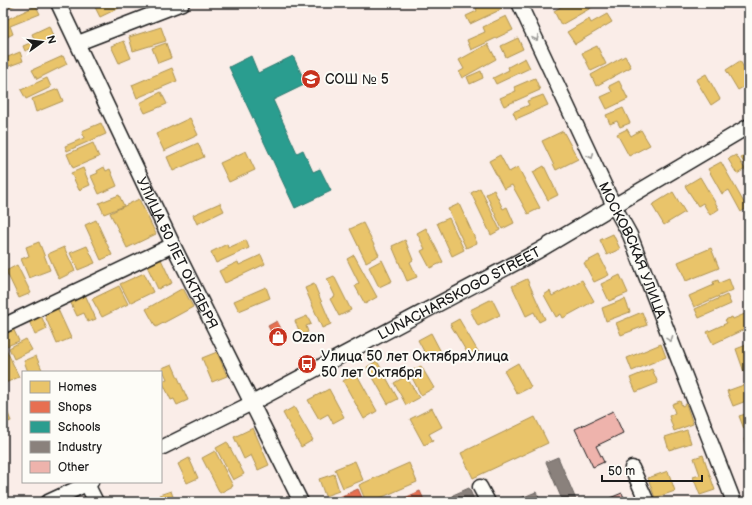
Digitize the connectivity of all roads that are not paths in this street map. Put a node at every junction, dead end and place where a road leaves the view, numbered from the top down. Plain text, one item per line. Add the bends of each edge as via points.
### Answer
1 (58, 3) edge
2 (182, 3) edge
3 (519, 3) edge
4 (78, 43) junction
5 (749, 126) edge
6 (614, 206) junction
7 (173, 245) junction
8 (3, 326) edge
9 (252, 403) junction
10 (162, 448) edge
11 (632, 468) dead end
12 (89, 483) edge
13 (480, 487) dead end
14 (48, 502) edge
15 (96, 502) edge
16 (301, 502) edge
17 (488, 502) edge
18 (647, 502) edge
19 (734, 502) edge

1 - 4 street, УЛИЦА 50 ЛЕТ ОКТЯБРЯ
2 - 4 street
3 -> 6 street, МОСКОВСКАЯ УЛИЦА
4 - 7 street, УЛИЦА 50 ЛЕТ ОКТЯБРЯ
5 - 6 street, LUNACHARSKOGO STREET
6 - 9 street, LUNACHARSKOGO STREET via 538,251
6 -> 19 street, МОСКОВСКАЯ УЛИЦА via 630,235
7 - 8 street
7 - 9 street, УЛИЦА 50 ЛЕТ ОКТЯБРЯ
9 - 10 street, LUNACHARSKOGO STREET
9 - 16 street, УЛИЦА 50 ЛЕТ ОКТЯБРЯ
11 - 18 street
12 - 14 street
12 - 15 street
13 - 17 street

